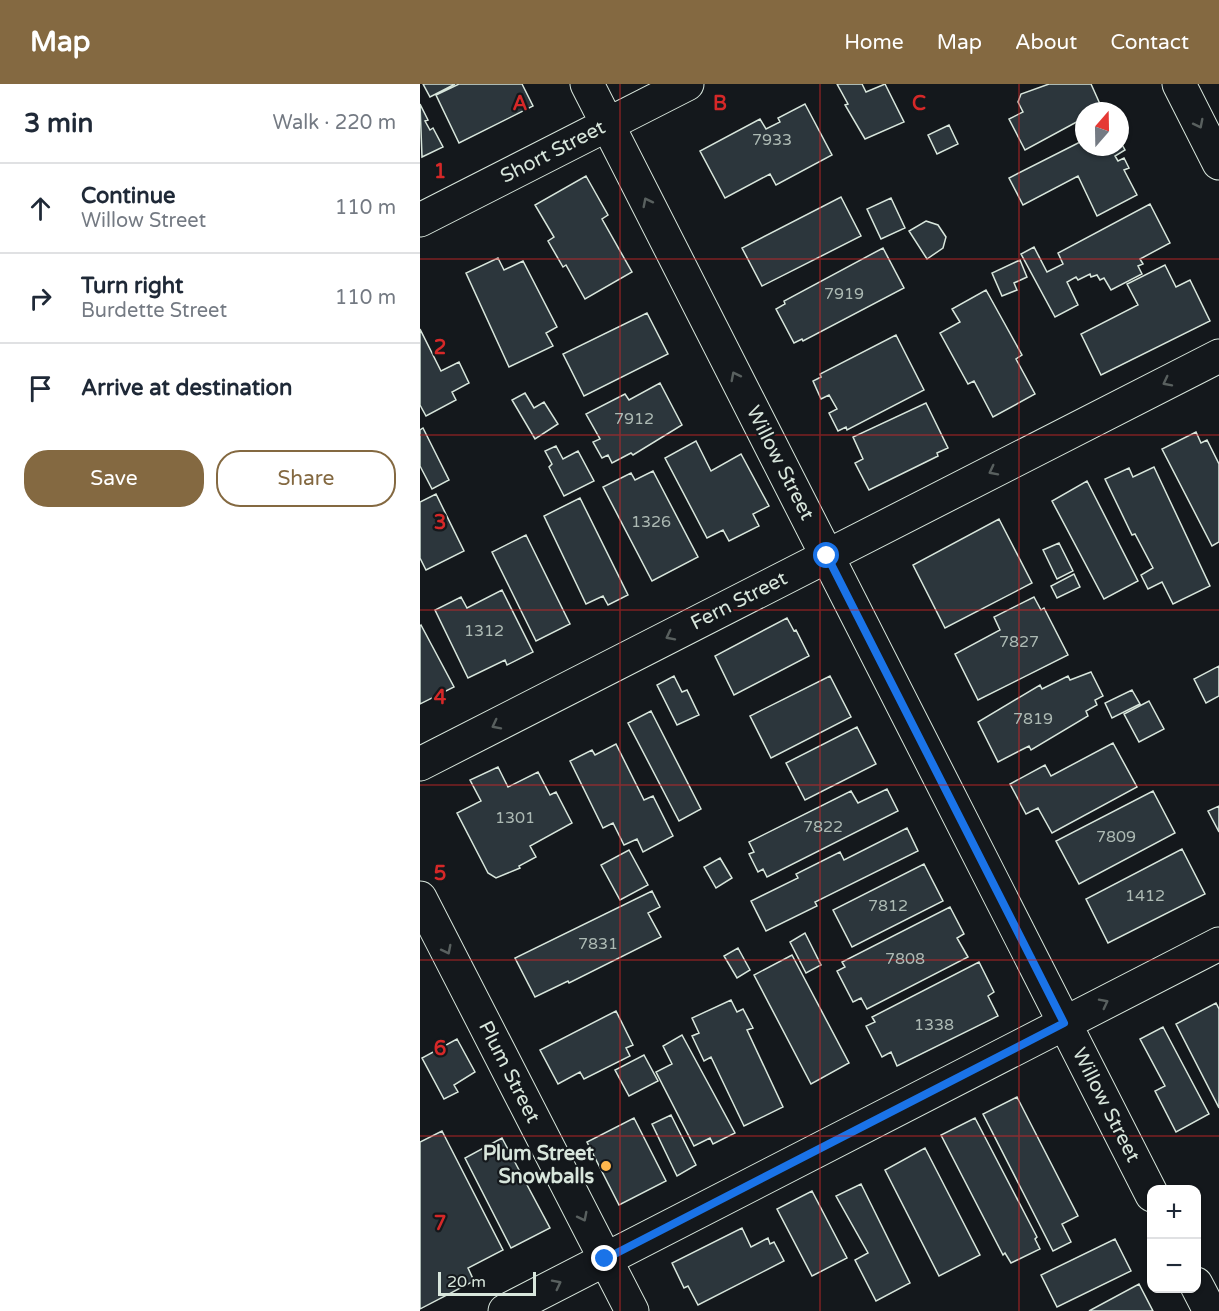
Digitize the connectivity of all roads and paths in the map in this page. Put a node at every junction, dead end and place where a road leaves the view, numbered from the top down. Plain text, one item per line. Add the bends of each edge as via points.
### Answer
1 (587, 84) edge
2 (687, 84) edge
3 (1179, 84) edge
4 (608, 124) junction
5 (1219, 163) edge
6 (420, 220) edge
7 (1219, 356) edge
8 (827, 556) junction
9 (420, 764) edge
10 (420, 897) edge
11 (1219, 944) edge
12 (1064, 1023) junction
13 (1147, 1186) edge
14 (605, 1259) junction
15 (1201, 1292) edge
16 (505, 1311) edge
17 (632, 1311) edge
18 (1210, 1311) edge

1 - 4 street, Willow Street
2 - 4 street, Short Street
3 -> 5 street
4 - 6 street, Short Street
8 -> 4 street, Willow Street
7 -> 8 street, Fern Street
8 -> 9 street, Fern Street
8 - 12 street, Willow Street
10 -> 14 street, Plum Street
12 -> 11 street
12 - 13 street, Willow Street
12 - 14 street
16 -> 14 street
14 - 17 street, Plum Street
15 - 18 street

